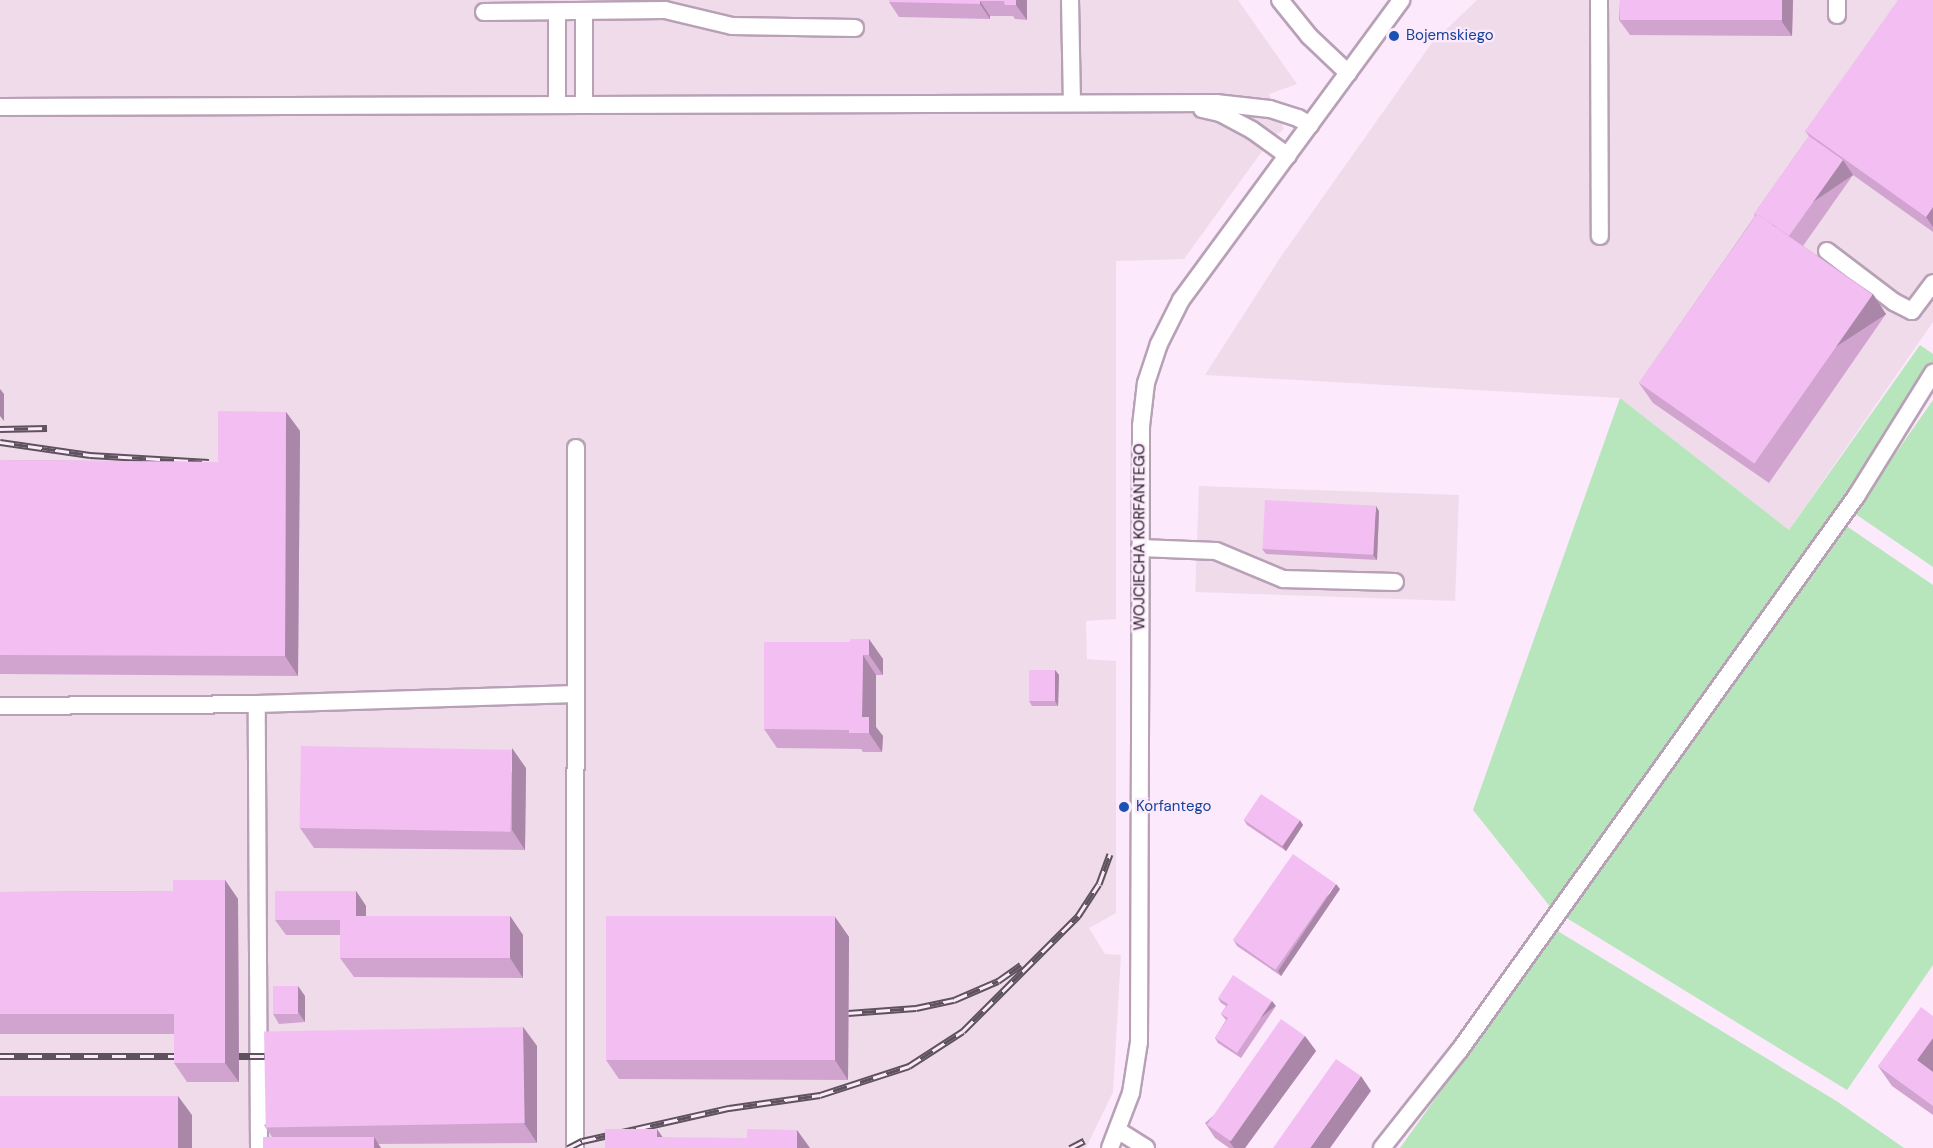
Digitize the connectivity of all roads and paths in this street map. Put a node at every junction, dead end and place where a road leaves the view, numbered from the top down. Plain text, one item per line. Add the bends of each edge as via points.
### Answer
1 (1070, 0) edge
2 (1280, 0) edge
3 (1401, 0) edge
4 (1599, 0) edge
5 (584, 11) junction
6 (484, 12) dead end
7 (557, 12) junction
8 (855, 28) dead end
9 (1348, 73) junction
10 (1072, 101) junction
11 (557, 104) junction
12 (584, 104) junction
13 (1181, 104) junction
14 (0, 107) edge
15 (1310, 125) junction
16 (1288, 156) junction
17 (1600, 236) dead end
18 (1827, 250) dead end
19 (1933, 283) edge
20 (1933, 373) edge
21 (576, 448) dead end
22 (1140, 548) junction
23 (1395, 582) dead end
24 (576, 694) junction
25 (257, 704) junction
26 (0, 706) edge
27 (1119, 1131) junction
28 (259, 1148) edge
29 (575, 1148) edge
30 (1110, 1148) edge
31 (1146, 1148) edge
32 (1382, 1148) edge

1 - 10 street
2 - 9 street via 1309,36
3 - 9 street, WOJCIECHA KORFANTEGO
4 - 17 street
5 - 7 street
5 - 8 street via 665,10 732,26
5 - 12 street
6 - 7 street
7 - 11 street
9 - 15 street, WOJCIECHA KORFANTEGO
10 - 12 street
10 - 13 street
11 - 12 street
11 - 14 street
13 - 15 street via 1216,103 1270,110 1298,117
13 - 16 street via 1220,113
15 - 16 street, WOJCIECHA KORFANTEGO
16 - 22 street, WOJCIECHA KORFANTEGO via 1181,300 1159,344 1146,383 1140,426
18 - 19 street via 1894,302 1912,311
20 - 32 street via 1850,504 1459,1051
21 - 24 street
22 - 23 street via 1216,551 1283,579
22 - 27 street, WOJCIECHA KORFANTEGO via 1139,1042 1131,1093
24 - 25 street
24 - 29 street
25 - 26 street
25 - 28 street
27 - 30 street, WOJCIECHA KORFANTEGO
27 - 31 street

